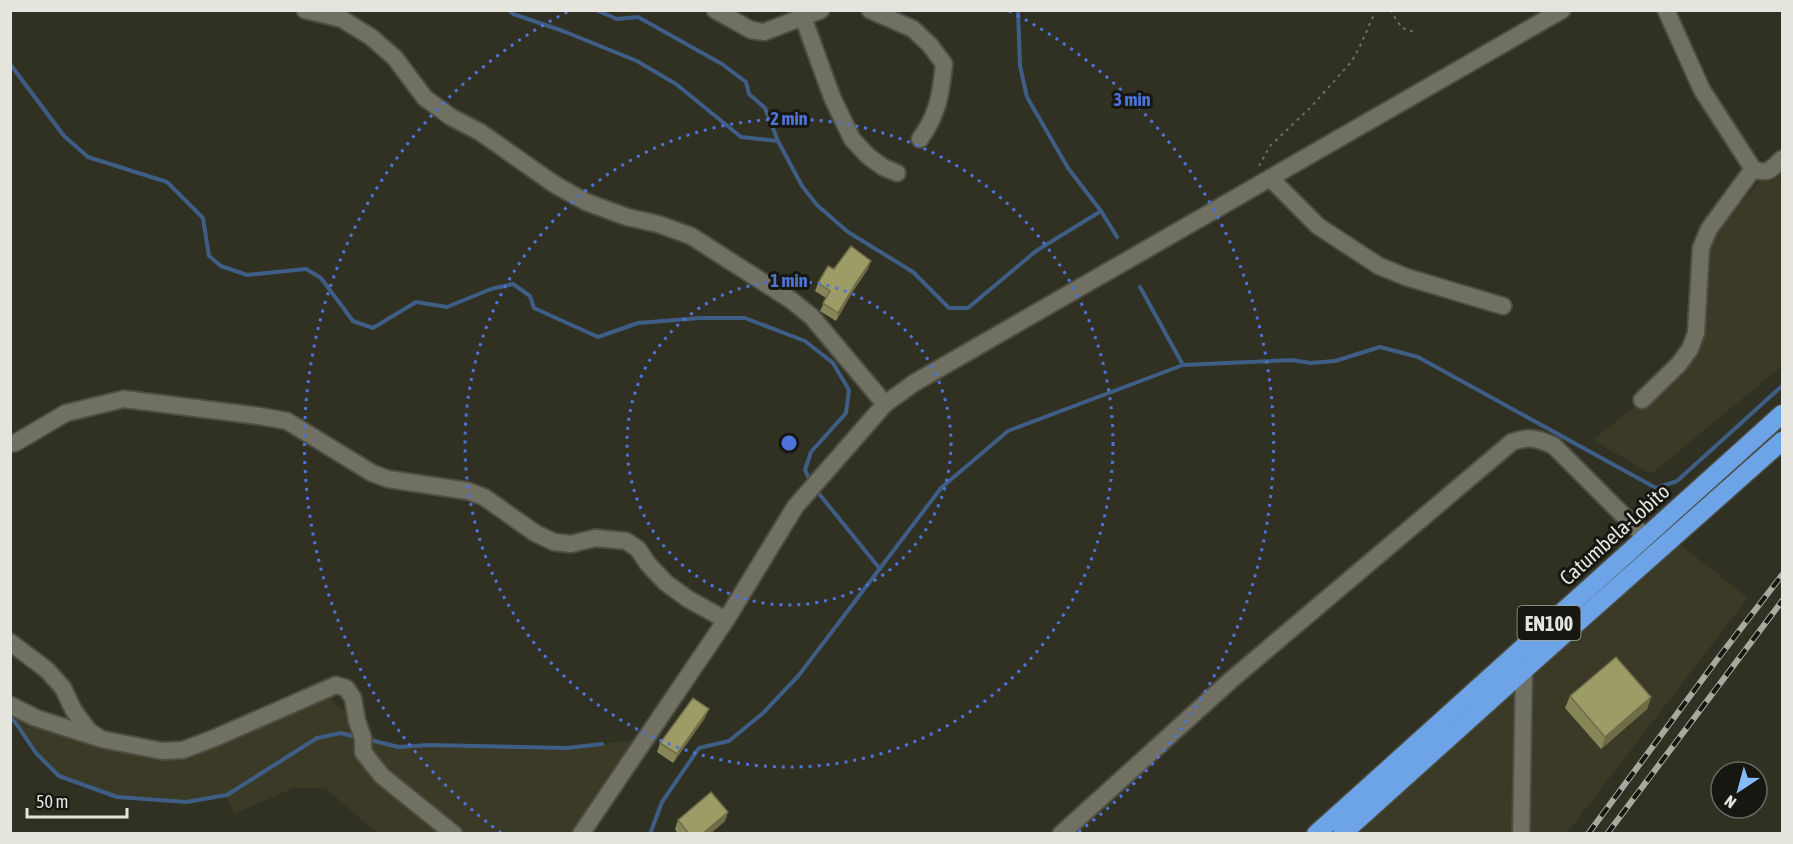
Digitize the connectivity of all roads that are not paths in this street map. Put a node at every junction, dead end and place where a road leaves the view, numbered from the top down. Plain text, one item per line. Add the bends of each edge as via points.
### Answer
1 (305, 10) edge
2 (716, 10) edge
3 (821, 10) edge
4 (870, 10) edge
5 (1562, 10) edge
6 (1666, 10) edge
7 (803, 17) junction
8 (920, 139) dead end
9 (1782, 159) edge
10 (1753, 169) junction
11 (897, 173) dead end
12 (1270, 178) junction
13 (1503, 306) dead end
14 (1642, 400) dead end
15 (885, 404) junction
16 (1782, 414) edge
17 (1782, 441) edge
18 (10, 444) edge
19 (1645, 537) junction
20 (726, 620) junction
21 (10, 642) edge
22 (1524, 670) junction
23 (10, 705) edge
24 (101, 739) junction
25 (454, 834) edge
26 (581, 834) edge
27 (1061, 834) edge
28 (1316, 834) edge
29 (1342, 834) edge
30 (1521, 834) edge

1 - 15 street via 342,19 371,37 395,58 425,98 554,184 627,218 691,236 790,300 812,317
2 - 7 street via 751,30 764,32
3 - 7 street
4 - 8 street via 914,30 944,64 937,111
5 - 12 street
6 - 10 street via 1702,90
7 - 11 street via 832,98 852,139 868,156
9 - 10 street via 1768,172
10 - 14 street via 1709,229 1701,248 1695,333 1690,349
12 - 13 street via 1318,226 1379,266
12 - 15 street via 914,383
15 - 20 street via 795,507
16 - 19 highway, Catumbela-Lobito / EN100
17 - 22 highway, Catumbela-Lobito / EN100
18 - 20 street via 66,413 124,399 286,421 372,473 484,497 554,542 626,540 666,583
19 - 27 street via 1554,446 1531,437 1512,442 1231,680
19 - 28 highway, Catumbela-Lobito / EN100
20 - 26 street
21 - 24 street via 47,670 89,731
22 - 29 highway, Catumbela-Lobito / EN100
22 - 30 street
23 - 24 street via 36,718
24 - 25 street via 162,751 183,750 336,685 346,688 353,698 363,752 382,776

